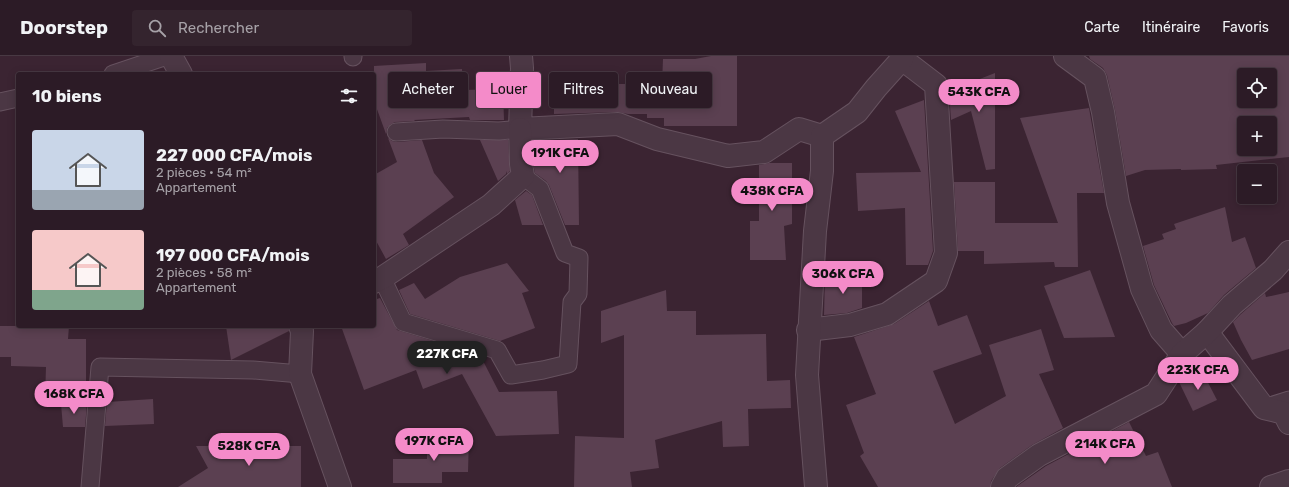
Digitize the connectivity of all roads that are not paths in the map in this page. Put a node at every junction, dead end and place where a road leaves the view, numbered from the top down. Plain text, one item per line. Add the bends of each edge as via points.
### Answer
1 (167, 56) edge
2 (171, 56) edge
3 (521, 56) edge
4 (1065, 56) edge
5 (909, 57) edge
6 (119, 72) edge
7 (180, 72) edge
8 (16, 98) edge
9 (0, 102) edge
10 (520, 129) junction
11 (396, 132) dead end
12 (822, 136) junction
13 (523, 176) junction
14 (1289, 252) edge
15 (378, 280) edge
16 (301, 328) edge
17 (808, 330) junction
18 (1207, 332) junction
19 (1182, 354) junction
20 (300, 374) junction
21 (1289, 400) edge
22 (1264, 408) junction
23 (1289, 423) edge
24 (1289, 481) edge
25 (90, 487) edge
26 (340, 487) edge
27 (816, 487) edge
28 (1002, 487) edge
29 (1271, 487) edge

1 - 6 lane
2 - 7 street
3 - 10 street
4 - 19 street via 1095,78 1118,203 1142,289 1160,330
5 - 12 street via 876,88 857,112
5 - 17 street via 936,85 946,253 936,281 887,314 850,325
8 - 9 lane
10 - 11 lane
10 - 12 street via 618,124 657,139 728,156 764,152 799,129
10 - 13 street
12 - 17 street via 822,171
13 - 15 street via 491,205
13 - 15 lane via 540,189 565,253 579,258 578,294 572,302 568,364 511,375 497,350 403,322
14 - 18 street
16 - 20 street
17 - 27 street via 807,375
18 - 19 street
18 - 22 street
19 - 28 street via 1156,394 1040,455 1007,478
20 - 25 lane via 253,370 100,367
20 - 26 street
21 - 22 lane
22 - 23 street via 1284,413
24 - 29 street

